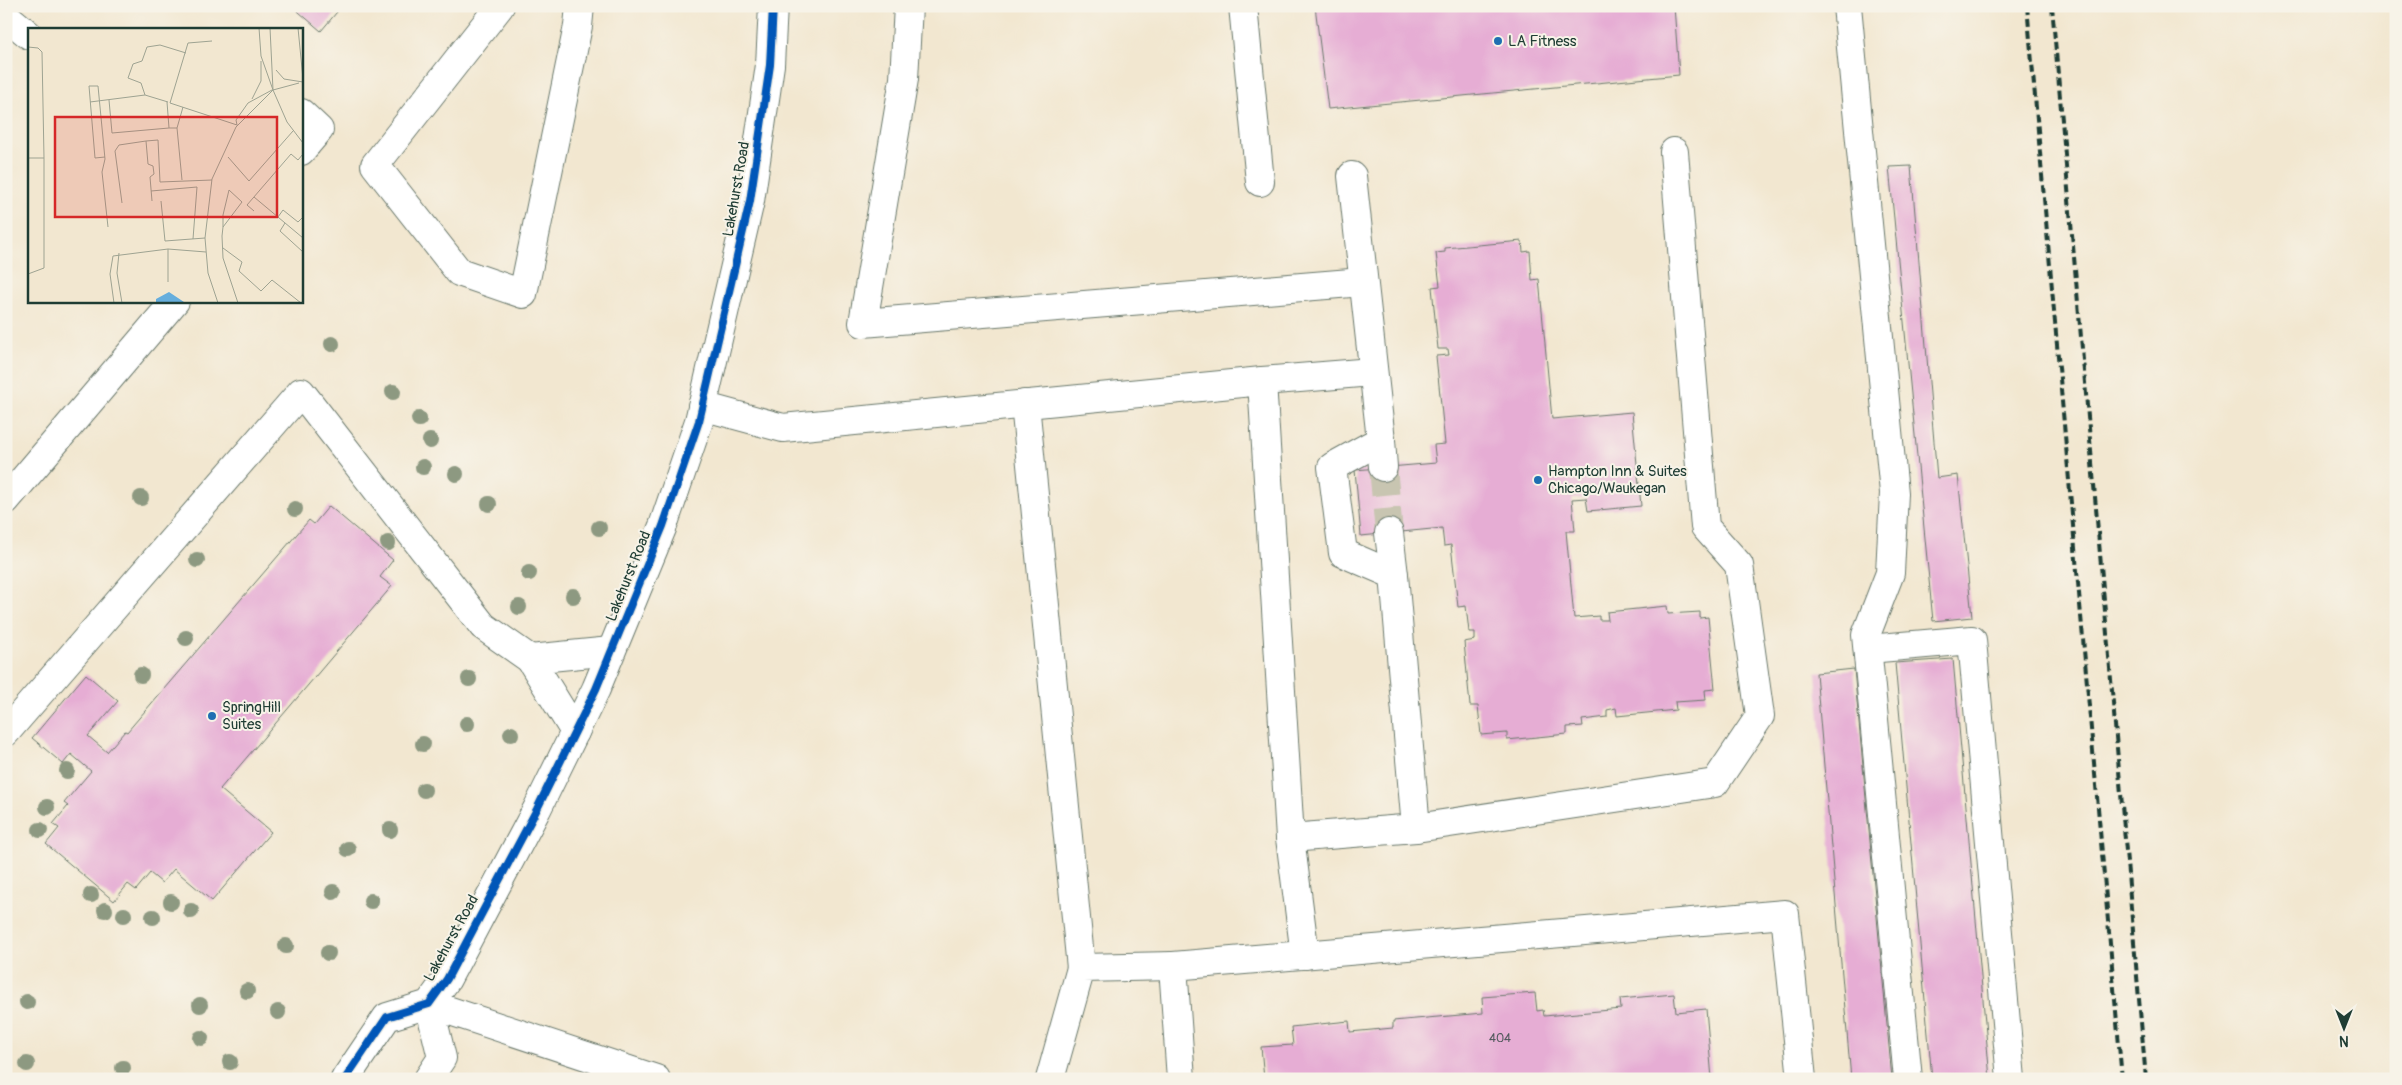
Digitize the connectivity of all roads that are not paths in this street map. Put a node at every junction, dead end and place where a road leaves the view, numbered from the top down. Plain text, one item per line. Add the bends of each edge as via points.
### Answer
1 (500, 6) edge
2 (580, 6) edge
3 (773, 6) edge
4 (908, 6) edge
5 (1243, 6) edge
6 (1847, 6) edge
7 (6, 16) edge
8 (28, 34) edge
9 (302, 114) edge
10 (302, 150) edge
11 (1674, 152) dead end
12 (1352, 176) dead end
13 (1260, 182) dead end
14 (1363, 282) junction
15 (174, 302) edge
16 (1372, 372) junction
17 (1262, 381) junction
18 (1025, 404) junction
19 (702, 406) junction
20 (1381, 440) junction
21 (1383, 467) tunnel mouth
22 (6, 500) edge
23 (1389, 534) tunnel mouth
24 (1394, 575) junction
25 (1868, 650) junction
26 (611, 652) junction
27 (530, 659) junction
28 (6, 732) edge
29 (575, 732) junction
30 (1416, 828) junction
31 (1290, 838) junction
32 (1305, 955) junction
33 (1173, 966) junction
34 (1081, 968) junction
35 (429, 1004) junction
36 (345, 1079) edge
37 (428, 1079) edge
38 (656, 1079) edge
39 (1050, 1079) edge
40 (1181, 1079) edge
41 (1802, 1079) edge
42 (1908, 1079) edge
43 (2011, 1079) edge

1 - 2 street via 375,165 459,272 523,294
3 - 19 street, Lakehurst Road via 770,66 750,201
4 - 14 street via 904,79 863,323
5 - 13 street
6 - 25 street via 1894,493 1890,573 1866,635
7 - 8 street
9 - 10 street via 319,130
11 - 30 street via 1706,527 1739,565 1760,716 1715,783
12 - 14 street
14 - 16 street
15 - 22 street
16 - 17 street
16 - 20 street
17 - 18 street
17 - 31 street
18 - 19 street via 784,428
18 - 34 street
19 - 26 street, Lakehurst Road via 663,526
20 - 21 street
20 - 24 street via 1332,467 1342,553
23 - 24 street
24 - 30 street
25 - 42 street
25 - 43 street via 1972,640
26 - 27 street
26 - 29 street, Lakehurst Road
27 - 28 street via 483,626 301,392
27 - 29 street
29 - 35 street, Lakehurst Road via 447,979
30 - 31 street
31 - 32 street
32 - 33 street
32 - 41 street via 1785,914
33 - 34 street
33 - 40 street
34 - 39 street
35 - 36 street, Lakehurst Road via 387,1017
35 - 37 street, Lakehurst Road via 442,1058
35 - 38 street

